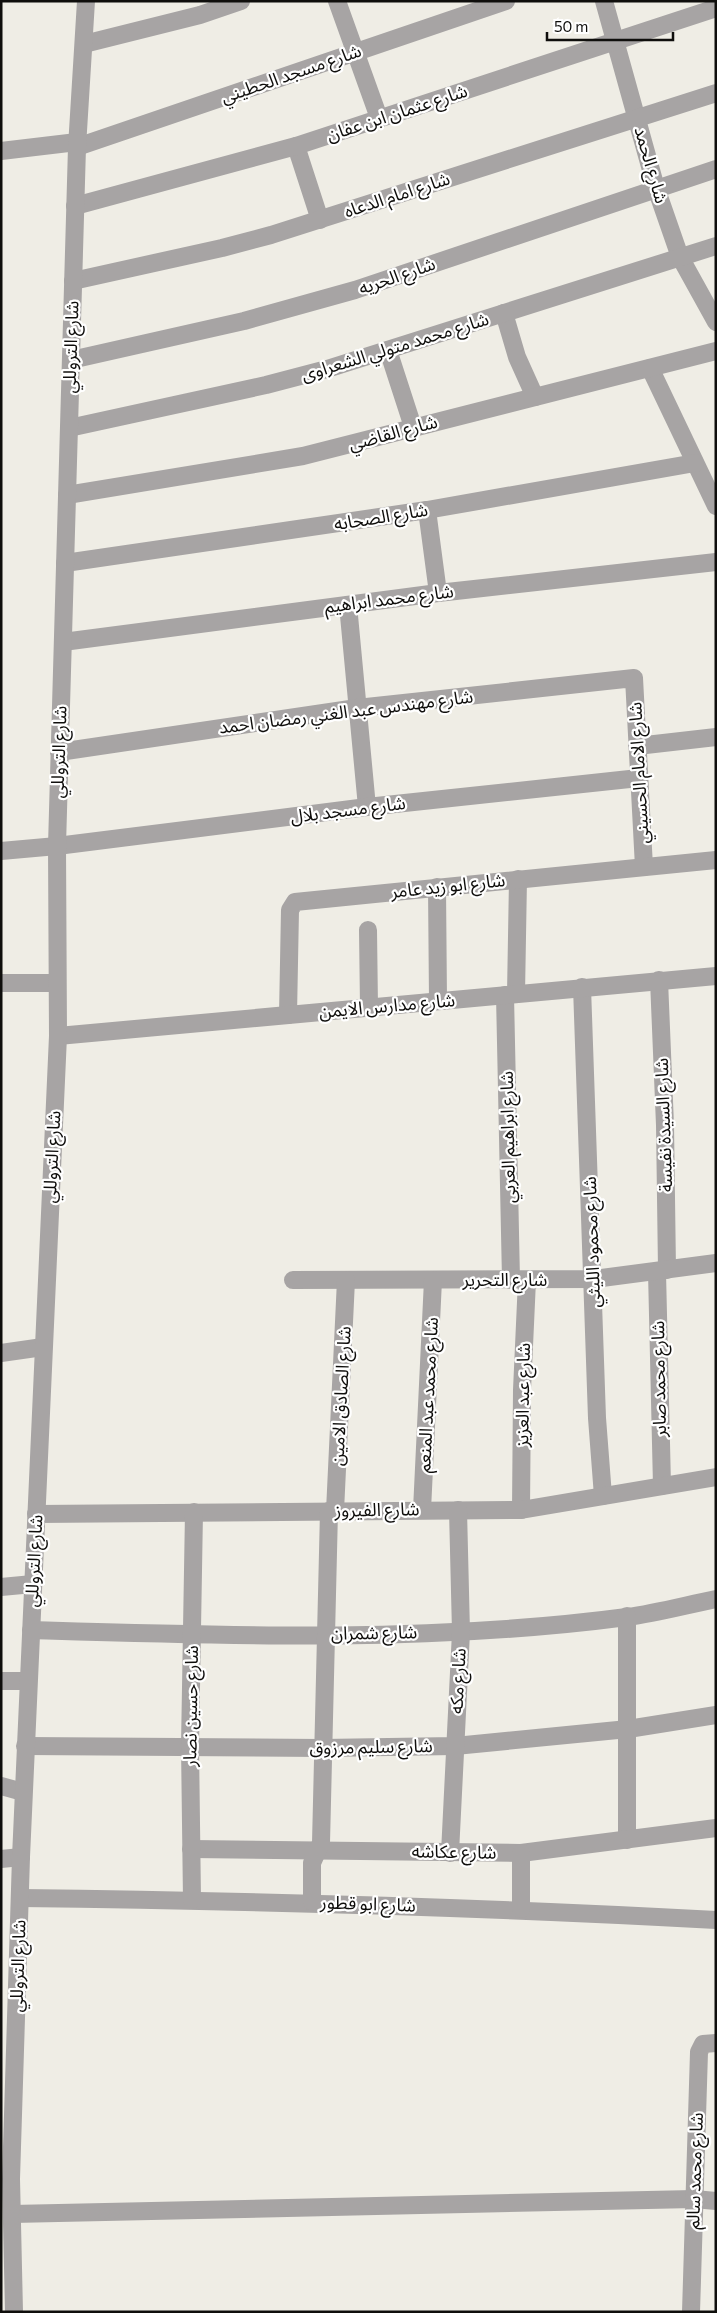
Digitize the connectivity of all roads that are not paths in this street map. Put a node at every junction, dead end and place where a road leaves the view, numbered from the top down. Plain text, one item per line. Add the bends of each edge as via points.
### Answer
1 (86, 1) edge
2 (241, 1) edge
3 (337, 1) edge
4 (506, 1) edge
5 (604, 1) edge
6 (716, 8) edge
7 (615, 41) junction
8 (84, 44) junction
9 (355, 52) junction
10 (716, 93) edge
11 (379, 118) junction
12 (637, 118) junction
13 (77, 145) junction
14 (296, 146) junction
15 (1, 150) edge
16 (716, 169) edge
17 (656, 188) junction
18 (75, 206) junction
19 (320, 220) junction
20 (716, 246) edge
21 (680, 257) junction
22 (73, 281) junction
23 (504, 313) junction
24 (716, 322) edge
25 (388, 350) junction
26 (716, 352) edge
27 (71, 360) junction
28 (650, 368) junction
29 (535, 396) junction
30 (413, 427) junction
31 (69, 428) junction
32 (695, 463) junction
33 (67, 495) junction
34 (716, 506) edge
35 (427, 510) junction
36 (716, 562) edge
37 (65, 563) junction
38 (438, 593) junction
39 (348, 604) junction
40 (63, 642) junction
41 (634, 678) joint
42 (357, 708) junction
43 (716, 737) edge
44 (637, 746) junction
45 (59, 752) junction
46 (639, 778) junction
47 (367, 807) junction
48 (57, 846) junction
49 (1, 851) edge
50 (716, 860) edge
51 (644, 867) junction
52 (518, 879) junction
53 (438, 887) junction
54 (368, 930) dead end
55 (716, 976) edge
56 (659, 980) junction
57 (1, 984) edge
58 (56, 984) junction
59 (582, 988) junction
60 (511, 994) junction
61 (438, 1001) junction
62 (369, 1007) junction
63 (288, 1015) junction
64 (58, 1036) junction
65 (716, 1263) edge
66 (662, 1271) junction
67 (594, 1279) junction
68 (293, 1280) dead end
69 (346, 1280) junction
70 (433, 1280) junction
71 (519, 1280) junction
72 (44, 1347) junction
73 (1, 1353) edge
74 (716, 1477) edge
75 (662, 1486) junction
76 (603, 1496) junction
77 (422, 1510) junction
78 (458, 1510) junction
79 (521, 1510) junction
80 (332, 1511) junction
81 (194, 1512) junction
82 (36, 1514) junction
83 (33, 1584) junction
84 (1, 1587) edge
85 (716, 1599) edge
86 (627, 1616) junction
87 (30, 1630) junction
88 (461, 1632) junction
89 (326, 1634) junction
90 (192, 1635) junction
91 (1, 1681) edge
92 (28, 1681) junction
93 (716, 1715) edge
94 (628, 1729) junction
95 (25, 1746) junction
96 (190, 1746) junction
97 (455, 1746) junction
98 (322, 1748) junction
99 (1, 1786) edge
100 (23, 1792) junction
101 (716, 1828) edge
102 (627, 1840) junction
103 (192, 1849) junction
104 (319, 1850) junction
105 (450, 1853) junction
106 (521, 1853) junction
107 (21, 1857) junction
108 (1, 1859) edge
109 (20, 1898) junction
110 (192, 1900) junction
111 (312, 1902) junction
112 (520, 1909) junction
113 (716, 1920) edge
114 (9, 2002) edge
115 (716, 2043) edge
116 (6, 2179) edge
117 (694, 2199) junction
118 (716, 2201) edge
119 (12, 2214) junction
120 (14, 2312) edge
121 (691, 2312) edge

1 - 8 street, شارع التروللي
2 - 8 street via 200,15
3 - 9 street
4 - 9 street, شارع مسجد الحطيني
5 - 7 street, شارع الحمد
6 - 7 street, شارع عثمان ابن عفان
7 - 11 street, شارع عثمان ابن عفان
7 - 12 street, شارع الحمد
8 - 13 street, شارع التروللي
9 - 11 street
9 - 13 street, شارع مسجد الحطيني
10 - 12 street, شارع امام الدعاه
11 - 14 street, شارع عثمان ابن عفان
12 - 17 street, شارع الحمد
12 - 19 street, شارع امام الدعاه
13 - 15 street, شارع مسجد الحطيني
13 - 18 street, شارع التروللي
14 - 18 street, شارع عثمان ابن عفان
14 - 19 street
16 - 17 street, شارع الحريه
17 - 21 street, شارع الحمد
17 - 27 street, شارع الحريه via 327,298 244,321
18 - 22 street, شارع التروللي
19 - 22 street, شارع امام الدعاه via 222,248
20 - 21 street, شارع محمد متولي الشعراوى
21 - 23 street, شارع محمد متولي الشعراوى
21 - 24 street, شارع الحمد
22 - 27 street, شارع التروللي
23 - 25 street, شارع محمد متولي الشعراوى
23 - 29 street via 517,357
25 - 30 street
25 - 31 street, شارع محمد متولي الشعراوى via 266,385
26 - 28 street, شارع القاضي
27 - 31 street, شارع التروللي
28 - 29 street, شارع القاضي
28 - 32 street
29 - 30 street, شارع القاضي
30 - 33 street, شارع القاضي via 303,456
31 - 33 street, شارع التروللي
32 - 34 street
32 - 35 street, شارع الصحابه
33 - 37 street, شارع التروللي
35 - 37 street, شارع الصحابه
35 - 38 street
36 - 38 street, شارع محمد ابراهيم
37 - 40 street, شارع التروللي
38 - 39 street, شارع محمد ابراهيم
39 - 40 street, شارع محمد ابراهيم
39 - 42 street
40 - 45 street, شارع التروللي
41 - 42 street, شارع مهندس عبد الغني رمضان احمد
41 - 44 street, شارع الامام الحسيني
42 - 45 street, شارع مهندس عبد الغني رمضان احمد
42 - 47 street
43 - 44 street
44 - 46 street, شارع الامام الحسيني
45 - 48 street, شارع التروللي
46 - 47 street, شارع مسجد بلال
46 - 51 street, شارع الامام الحسيني
47 - 48 street, شارع مسجد بلال
48 - 49 street, شارع مسجد بلال
48 - 58 street, شارع التروللي
50 - 51 street, شارع ابو زيد عامر
51 - 52 street, شارع ابو زيد عامر
52 - 53 street, شارع ابو زيد عامر
52 - 60 street, شارع ابراهيم العربي
53 - 61 street
53 - 63 street, شارع ابو زيد عامر via 295,902 290,910
54 - 62 street
55 - 56 street, شارع مدارس الايمن
56 - 59 street, شارع مدارس الايمن
56 - 66 street, شارع السيدة نفيسة via 665,1126
57 - 58 street
58 - 64 street, شارع التروللي
59 - 60 street, شارع مدارس الايمن
59 - 67 street, شارع محمود الليثي
60 - 61 street, شارع مدارس الايمن
60 - 71 street, شارع ابراهيم العربي
61 - 62 street, شارع مدارس الايمن
62 - 63 street, شارع مدارس الايمن
63 - 64 street, شارع مدارس الايمن
64 - 72 street, شارع التروللي
65 - 66 street, شارع التحرير
66 - 67 street, شارع التحرير
66 - 75 street, شارع محمد صابر
67 - 71 street, شارع التحرير
67 - 76 street, شارع محمود الليثي via 597,1418
68 - 69 street, شارع التحرير
69 - 70 street, شارع التحرير
69 - 80 street, شارع الصادق الامين
70 - 71 street, شارع التحرير
70 - 77 street, شارع محمد عبد المنعم
71 - 79 street, شارع عبد العزيز
72 - 73 street
72 - 82 street, شارع التروللي
74 - 75 street, شارع الفيروز
75 - 76 street, شارع الفيروز
76 - 79 street, شارع الفيروز
77 - 78 street, شارع الفيروز
77 - 80 street, شارع الفيروز
78 - 79 street, شارع الفيروز
78 - 88 street, شارع مكه
80 - 81 street, شارع الفيروز
80 - 89 street, شارع الصادق الامين
81 - 82 street, شارع الفيروز
81 - 90 street, شارع حسين نصار
82 - 83 street, شارع التروللي
83 - 84 street
83 - 87 street, شارع التروللي
85 - 86 street, شارع شمران
86 - 88 street, شارع شمران
86 - 94 street
87 - 90 street, شارع شمران
87 - 92 street, شارع التروللي
88 - 89 street, شارع شمران
88 - 97 street, شارع مكه
89 - 90 street, شارع شمران
89 - 98 street, شارع الصادق الامين
90 - 96 street, شارع حسين نصار
91 - 92 street
92 - 95 street, شارع التروللي
93 - 94 street, شارع سليم مرزوق
94 - 97 street, شارع سليم مرزوق
94 - 102 street
95 - 96 street, شارع سليم مرزوق
95 - 100 street, شارع التروللي
96 - 98 street, شارع سليم مرزوق
96 - 103 street, شارع حسين نصار
97 - 98 street, شارع سليم مرزوق
97 - 105 street, شارع مكه
98 - 104 street, شارع الصادق الامين
99 - 100 street
100 - 107 street, شارع التروللي
101 - 102 street, شارع عكاشه
102 - 106 street, شارع عكاشه
103 - 104 street, شارع عكاشه
103 - 110 street, شارع حسين نصار
104 - 105 street, شارع عكاشه
104 - 111 street, شارع الصادق الامين via 312,1863
105 - 106 street, شارع عكاشه
106 - 112 street
107 - 108 street
107 - 109 street, شارع التروللي
109 - 110 street, شارع ابو قطور
109 - 114 street, شارع التروللي
110 - 111 street, شارع ابو قطور
111 - 112 street, شارع ابو قطور
112 - 113 street, شارع ابو قطور
114 - 116 street, شارع التروللي
115 - 117 street, شارع محمد سالم via 703,2044 699,2052
116 - 119 street, شارع التروللي
117 - 118 street
117 - 119 street
117 - 121 street, شارع محمد سالم
119 - 120 street, شارع التروللي

